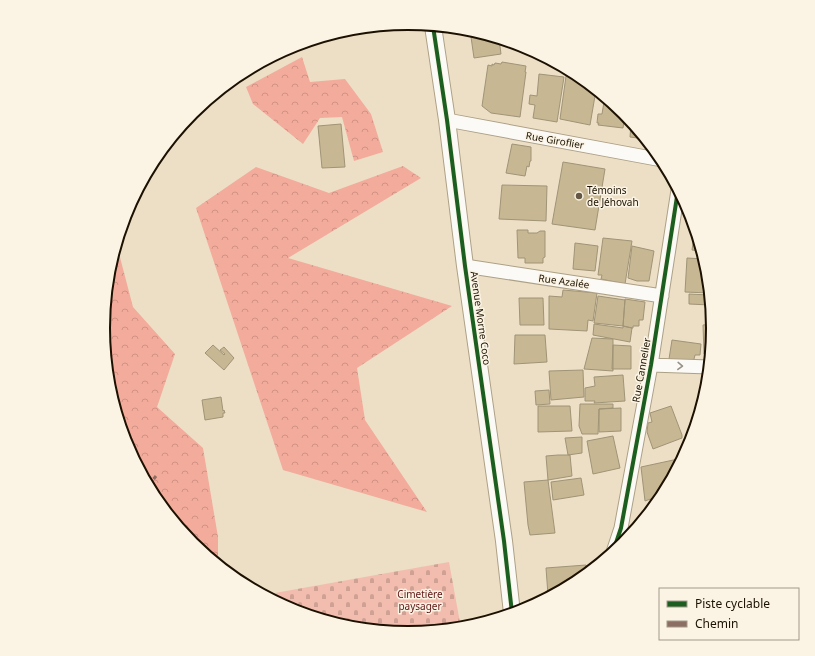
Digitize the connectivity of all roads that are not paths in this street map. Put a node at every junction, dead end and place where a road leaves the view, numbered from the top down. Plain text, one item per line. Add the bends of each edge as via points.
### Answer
1 (434, 32) edge
2 (447, 120) junction
3 (652, 158) edge
4 (677, 200) edge
5 (465, 266) junction
6 (662, 296) junction
7 (651, 365) junction
8 (703, 367) edge
9 (617, 540) edge
10 (511, 607) edge

1 - 2 street, Avenue Morne Coco
2 - 3 street, Rue Giroflier
2 - 5 street, Avenue Morne Coco
4 - 6 street, Rue Cannelier
5 - 6 street, Rue Azalée
5 - 10 street, Avenue Morne Coco
6 - 7 street, Rue Cannelier
7 -> 8 street
7 - 9 street, Rue Cannelier

